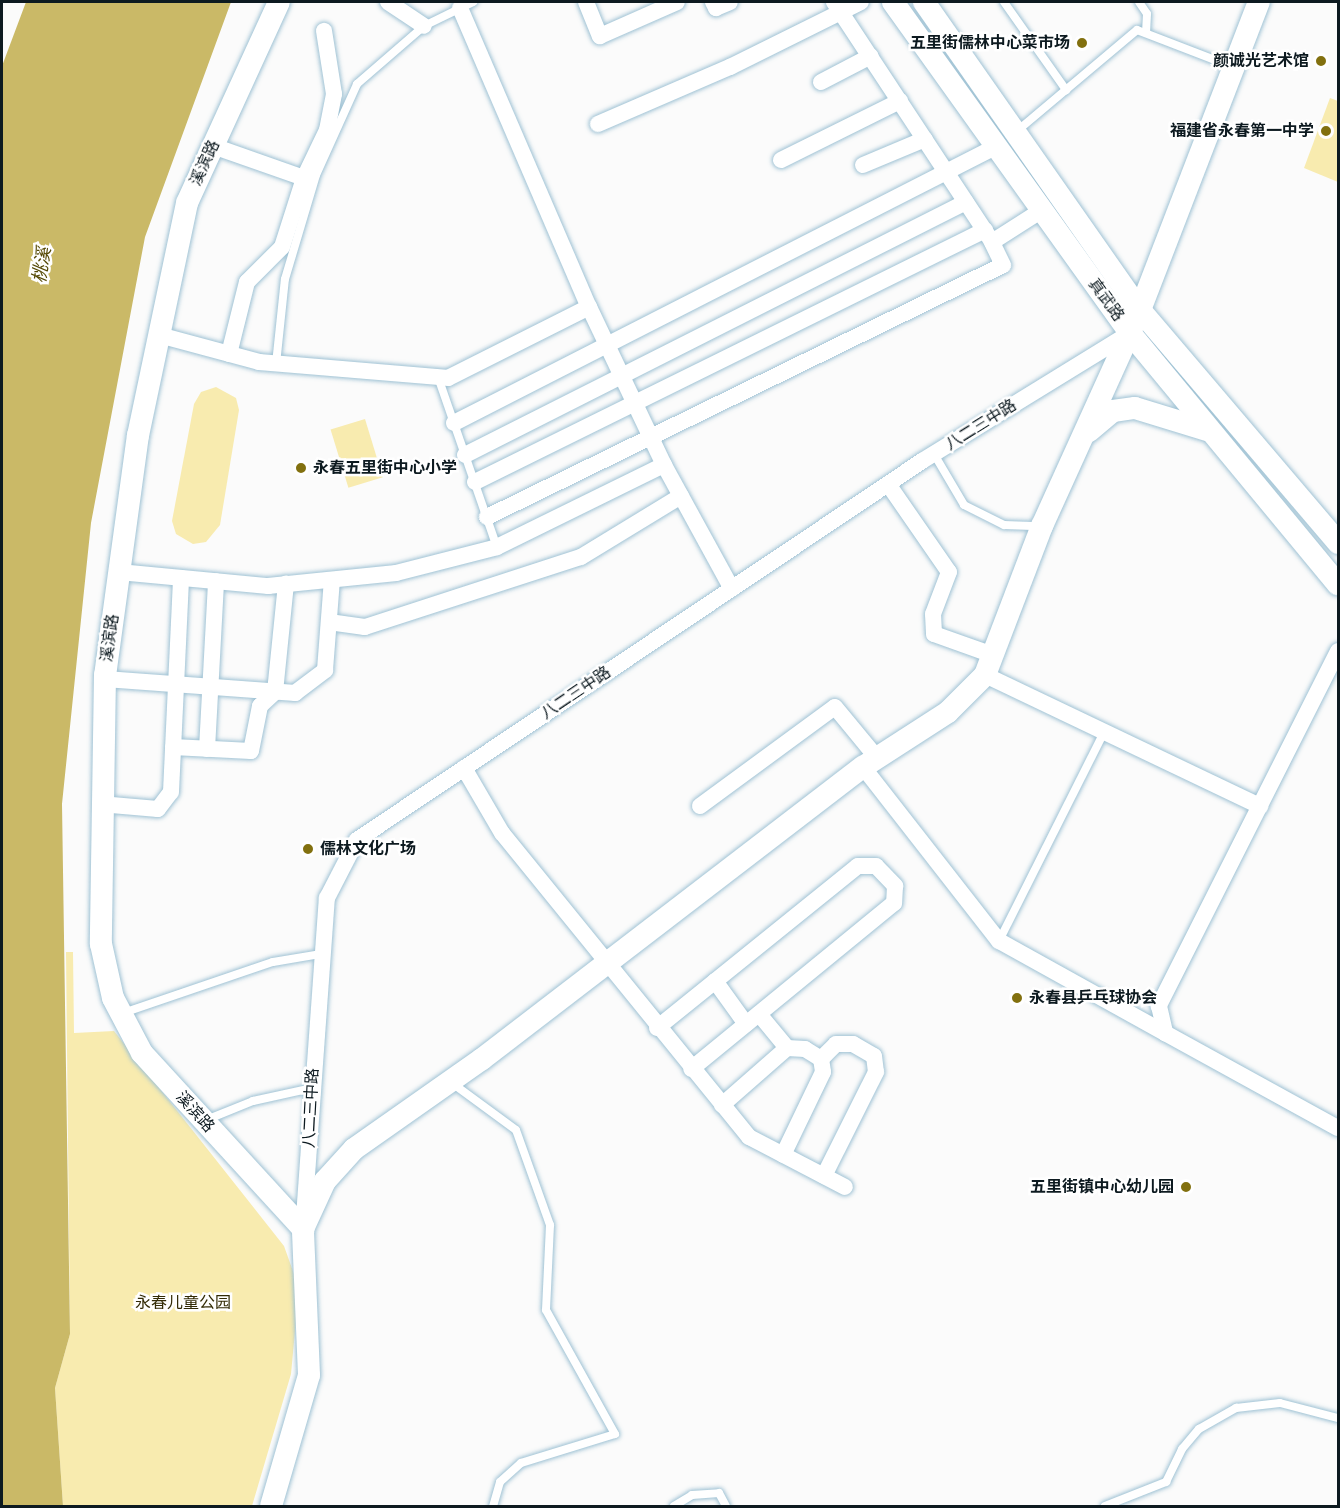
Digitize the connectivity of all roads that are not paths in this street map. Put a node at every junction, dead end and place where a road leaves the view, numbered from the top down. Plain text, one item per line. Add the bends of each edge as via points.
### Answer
1 (279, 2) edge
2 (388, 2) edge
3 (586, 2) edge
4 (677, 2) edge
5 (713, 2) edge
6 (730, 2) edge
7 (861, 2) edge
8 (893, 2) edge
9 (924, 2) edge
10 (1004, 2) edge
11 (1139, 2) edge
12 (1259, 2) edge
13 (466, 5) edge
14 (838, 6) edge
15 (406, 7) edge
16 (424, 26) junction
17 (324, 31) dead end
18 (1146, 33) junction
19 (871, 57) junction
20 (1234, 68) junction
21 (821, 82) dead end
22 (1066, 90) junction
23 (900, 101) junction
24 (598, 124) dead end
25 (1015, 132) junction
26 (925, 139) junction
27 (213, 146) junction
28 (997, 146) junction
29 (781, 160) dead end
30 (863, 165) dead end
31 (946, 171) junction
32 (304, 178) junction
33 (966, 202) junction
34 (1042, 210) junction
35 (988, 236) junction
36 (589, 307) junction
37 (1140, 310) junction
38 (1130, 333) junction
39 (159, 335) junction
40 (606, 342) junction
41 (229, 354) junction
42 (276, 364) junction
43 (438, 377) junction
44 (624, 380) junction
45 (636, 406) junction
46 (454, 423) junction
47 (1208, 430) junction
48 (1086, 434) junction
49 (652, 439) junction
50 (934, 454) junction
51 (465, 455) junction
52 (664, 465) junction
53 (475, 482) junction
54 (888, 484) junction
55 (681, 496) junction
56 (487, 517) junction
57 (1041, 526) junction
58 (1338, 543) edge
59 (497, 547) junction
60 (119, 572) junction
61 (181, 578) junction
62 (332, 580) junction
63 (216, 581) junction
64 (286, 584) junction
65 (1338, 584) edge
66 (732, 589) junction
67 (329, 622) junction
68 (1338, 651) edge
69 (989, 665) junction
70 (105, 679) junction
71 (173, 684) junction
72 (208, 687) junction
73 (274, 692) junction
74 (1104, 732) junction
75 (173, 747) junction
76 (207, 749) junction
77 (870, 762) junction
78 (464, 768) junction
79 (100, 804) junction
80 (700, 806) dead end
81 (1260, 806) junction
82 (999, 941) junction
83 (321, 954) junction
84 (603, 963) junction
85 (715, 981) junction
86 (121, 1014) junction
87 (752, 1019) junction
88 (657, 1028) junction
89 (1165, 1033) junction
90 (788, 1048) junction
91 (821, 1059) junction
92 (691, 1069) junction
93 (450, 1082) junction
94 (312, 1088) junction
95 (722, 1105) junction
96 (203, 1121) junction
97 (1338, 1128) edge
98 (783, 1155) junction
99 (824, 1176) junction
100 (845, 1187) dead end
101 (303, 1229) junction
102 (1338, 1418) edge
103 (272, 1506) edge
104 (493, 1506) edge
105 (674, 1506) edge
106 (726, 1506) edge
107 (1106, 1506) edge

1 - 27 main road, 溪滨路
2 - 15 street
3 - 4 street via 600,36
5 - 6 street via 716,8
7 - 14 street
8 - 28 main road, 真武路
9 - 25 main road, 真武路
10 - 22 lane
11 - 18 lane via 1147,14
12 - 20 main road, 八二三中路
13 - 16 lane
13 - 36 street
14 - 19 street
14 - 24 street
15 - 16 street
16 - 42 lane via 357,84 316,175 285,279
17 - 32 street via 334,94 327,130
18 - 20 lane
18 - 22 lane via 1137,30
19 - 21 street
19 - 23 street
20 - 37 main road, 八二三中路
22 - 25 lane
23 - 26 street
23 - 29 street
25 - 28 lane
25 - 37 main road, 真武路
26 - 30 street
26 - 31 street
27 - 32 street
27 - 39 main road, 溪滨路 via 187,203
28 - 31 street
28 - 34 main road, 真武路
31 - 33 street
31 - 40 street
32 - 41 street via 282,247 247,282
33 - 35 street
33 - 44 street
34 - 35 street
34 - 38 main road, 真武路
35 - 45 street
35 - 49 street via 1003,265
36 - 40 street
36 - 43 street via 448,378
37 - 38 main road, 八二三中路
37 - 58 main road, 真武路
38 - 47 main road, 真武路
38 - 48 main road, 八二三中路
38 - 50 street, 八二三中路
39 - 41 street
39 - 60 main road, 溪滨路 via 138,435
40 - 44 street
40 - 46 street
41 - 42 street
42 - 43 street
43 - 46 lane
44 - 45 street
44 - 51 street
45 - 49 street
45 - 53 street
46 - 51 lane
47 - 48 main road via 1134,408 1113,411
47 - 65 main road, 真武路
48 - 57 main road, 八二三中路
49 - 52 street
49 - 56 street
50 - 54 street, 八二三中路
50 - 57 lane via 964,505 1004,525
51 - 53 lane
52 - 55 street
52 - 59 street
53 - 56 lane
54 - 66 street, 八二三中路
54 - 69 street via 949,572 933,614 934,634
55 - 66 street
55 - 67 street via 581,557 366,627
56 - 59 lane
57 - 69 main road, 八二三中路
59 - 62 street via 396,573
60 - 61 street
60 - 70 main road, 溪滨路
61 - 63 street
61 - 71 street
62 - 64 street
62 - 67 street
63 - 64 street
63 - 72 street
64 - 73 street
66 - 78 street, 八二三中路
67 - 73 street via 325,670 295,693
68 - 81 street
69 - 74 street
69 - 77 main road, 八二三中路 via 948,712
70 - 71 street
70 - 79 main road, 溪滨路
71 - 72 street
71 - 75 street
72 - 73 street
72 - 76 street
73 - 76 street via 260,706 251,751
74 - 81 street
74 - 82 lane
75 - 76 street
75 - 79 street via 171,792 158,809
77 - 80 street via 835,707
77 - 82 street
77 - 84 main road, 八二三中路
78 - 83 street, 八二三中路 via 357,840 327,898
78 - 84 street via 502,833
79 - 86 main road, 溪滨路 via 101,944
81 - 89 street via 1159,1006
82 - 89 street
83 - 86 lane via 273,962
83 - 94 street, 八二三中路
84 - 88 street
84 - 93 main road, 八二三中路
85 - 87 street
85 - 87 street via 858,866 876,866 896,886 894,903
85 - 88 street
86 - 96 main road, 溪滨路 via 142,1053
87 - 90 street
87 - 92 street
88 - 92 street
89 - 97 street
90 - 91 street via 805,1049
90 - 95 street
91 - 98 street via 824,1072
91 - 99 street via 836,1044 853,1044 874,1056 876,1072
92 - 95 street
93 - 101 main road, 八二三中路 via 354,1149 325,1181
93 - 104 lane via 516,1130 550,1225 546,1310 615,1434 521,1463 500,1482
94 - 96 lane via 253,1101
94 - 101 street, 八二三中路
95 - 98 street via 749,1137
96 - 101 main road, 溪滨路
98 - 99 street
99 - 100 street
101 - 103 main road, 八二三中路 via 309,1375
102 - 107 lane via 1280,1403 1236,1408 1200,1429 1182,1449 1166,1482
105 - 106 lane via 692,1495 719,1493

